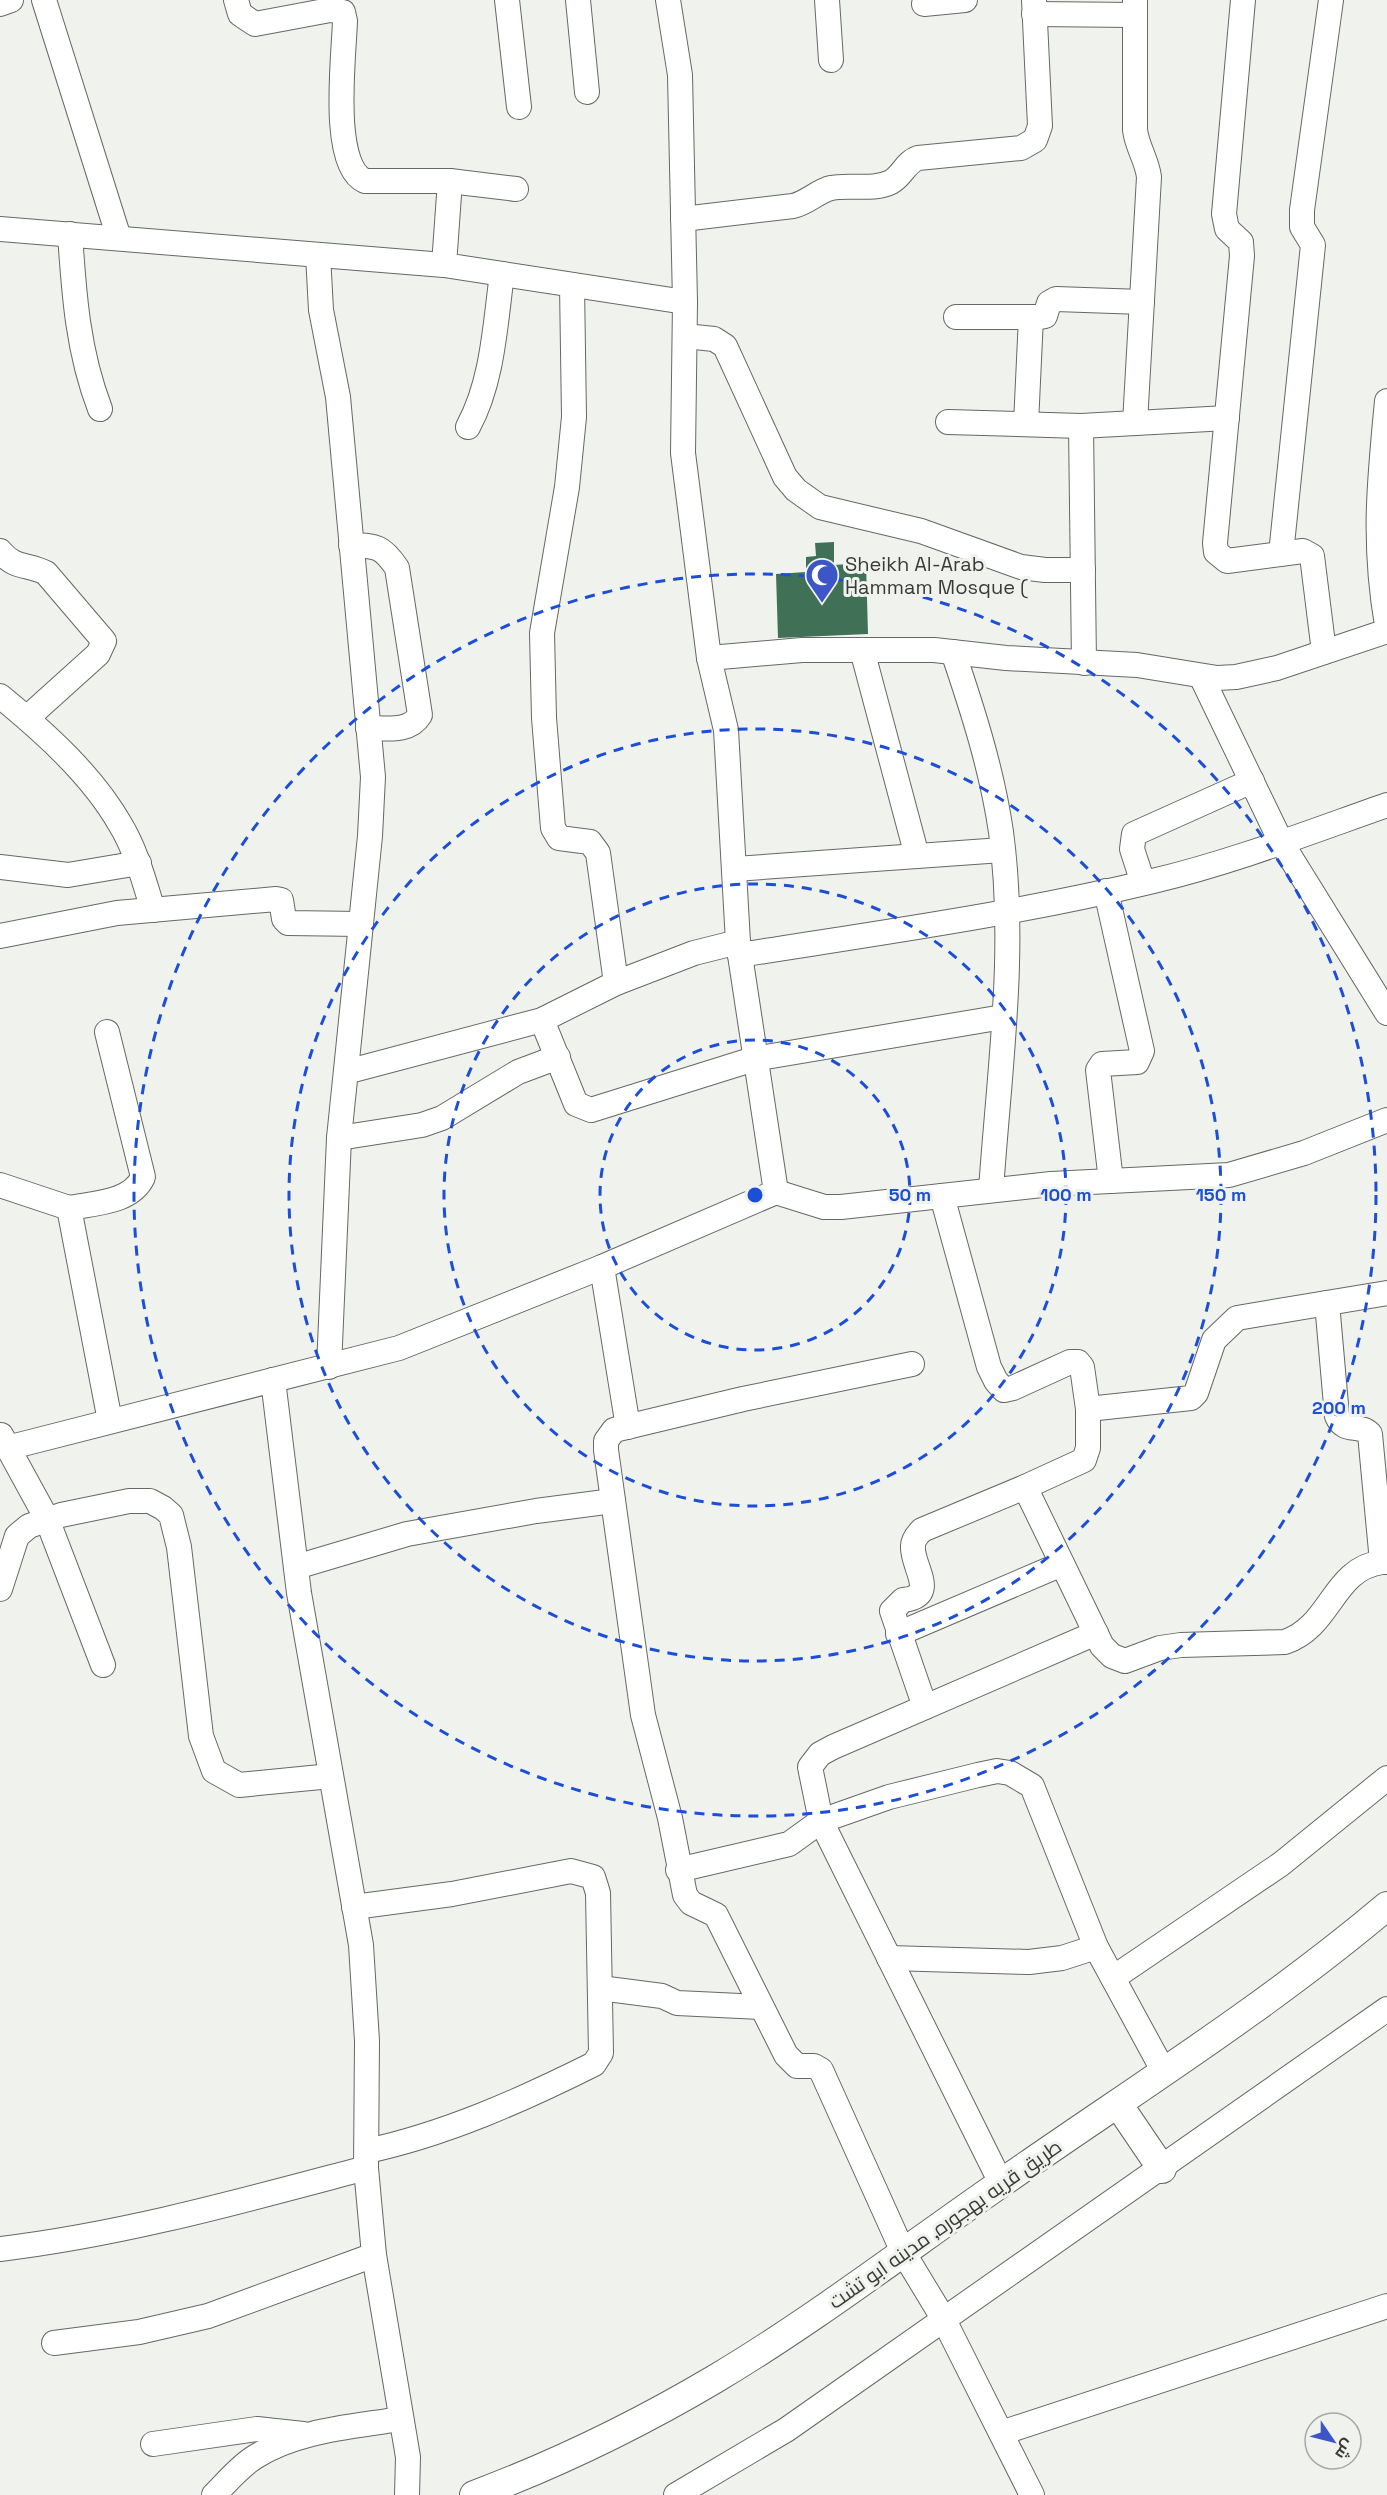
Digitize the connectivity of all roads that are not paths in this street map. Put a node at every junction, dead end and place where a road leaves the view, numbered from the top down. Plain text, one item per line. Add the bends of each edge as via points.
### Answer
1 (11, 0) edge
2 (44, 0) edge
3 (236, 0) edge
4 (507, 0) edge
5 (578, 0) edge
6 (668, 0) edge
7 (827, 0) edge
8 (965, 0) edge
9 (1243, 0) edge
10 (1331, 0) edge
11 (0, 4) edge
12 (924, 4) dead end
13 (1034, 7) edge
14 (1135, 7) edge
15 (831, 60) dead end
16 (587, 92) dead end
17 (519, 107) dead end
18 (450, 181) junction
19 (516, 189) dead end
20 (683, 219) junction
21 (0, 229) edge
22 (69, 234) junction
23 (119, 238) junction
24 (318, 255) junction
25 (444, 265) junction
26 (502, 274) junction
27 (572, 285) junction
28 (685, 302) junction
29 (1142, 302) junction
30 (1031, 317) junction
31 (956, 318) dead end
32 (685, 336) junction
33 (1387, 401) edge
34 (100, 409) dead end
35 (1227, 418) junction
36 (948, 423) dead end
37 (1135, 423) junction
38 (1026, 424) junction
39 (1081, 426) junction
40 (468, 427) dead end
41 (351, 545) junction
42 (0, 551) edge
43 (1281, 554) junction
44 (1083, 570) junction
45 (1387, 625) edge
46 (1387, 631) edge
47 (862, 650) junction
48 (953, 652) junction
49 (1324, 652) junction
50 (709, 658) junction
51 (1084, 663) junction
52 (1201, 676) junction
53 (0, 696) edge
54 (27, 718) junction
55 (368, 728) junction
56 (1252, 781) junction
57 (1387, 805) edge
58 (1281, 842) junction
59 (1002, 850) junction
60 (917, 856) junction
61 (139, 863) junction
62 (0, 867) edge
63 (735, 869) junction
64 (1143, 883) junction
65 (1106, 891) junction
66 (153, 910) junction
67 (1007, 911) junction
68 (361, 924) junction
69 (0, 936) edge
70 (739, 948) junction
71 (616, 983) junction
72 (1387, 1013) edge
73 (1004, 1017) junction
74 (542, 1020) junction
75 (107, 1032) dead end
76 (558, 1058) junction
77 (754, 1059) junction
78 (346, 1072) junction
79 (1387, 1120) edge
80 (339, 1138) junction
81 (1111, 1181) junction
82 (0, 1185) edge
83 (991, 1190) junction
84 (776, 1192) junction
85 (942, 1196) junction
86 (69, 1208) junction
87 (602, 1267) junction
88 (1387, 1293) edge
89 (1327, 1303) junction
90 (912, 1364) dead end
91 (329, 1367) junction
92 (273, 1380) junction
93 (1088, 1409) junction
94 (110, 1421) junction
95 (628, 1426) junction
96 (3, 1440) edge
97 (1380, 1454) edge
98 (1025, 1487) junction
99 (613, 1501) junction
100 (47, 1519) junction
101 (1385, 1562) edge
102 (1062, 1564) junction
103 (296, 1567) junction
104 (0, 1588) edge
105 (1096, 1633) junction
106 (898, 1634) junction
107 (103, 1665) dead end
108 (925, 1707) junction
109 (331, 1776) junction
110 (1387, 1778) edge
111 (821, 1821) junction
112 (678, 1870) junction
113 (354, 1906) junction
114 (1387, 1906) edge
115 (1096, 1947) junction
116 (889, 1958) junction
117 (1113, 1978) junction
118 (600, 1988) junction
119 (761, 2007) junction
120 (1387, 2009) edge
121 (1164, 2072) junction
122 (1118, 2104) junction
123 (367, 2160) junction
124 (1162, 2169) junction
125 (1001, 2183) junction
126 (0, 2249) edge
127 (903, 2252) junction
128 (374, 2255) junction
129 (1387, 2306) edge
130 (944, 2318) junction
131 (54, 2343) dead end
132 (400, 2418) junction
133 (1001, 2433) junction
134 (308, 2435) junction
135 (153, 2444) dead end
136 (214, 2495) edge
137 (407, 2495) edge
138 (474, 2495) edge
139 (676, 2495) edge
140 (1032, 2495) edge

1 - 11 street
2 - 23 street
3 - 18 street via 240,14 255,24 330,10 343,12 342,131 349,167 365,181
4 - 17 street
5 - 16 street
6 - 20 street via 680,75
7 - 15 street
8 - 12 street
9 - 35 street via 1224,205 1224,224 1237,236 1242,248
10 - 43 street via 1302,210 1302,227 1313,245
13 - 14 street
13 - 20 street via 1040,126 1035,140 1021,148 918,158 884,185 831,188 793,206
14 - 29 street via 1135,130 1149,177
18 - 19 street
18 - 25 street
20 - 28 street
21 - 22 street
22 - 23 street
22 - 34 street via 79,338
23 - 24 street
24 - 25 street
24 - 41 street via 321,310 338,397
25 - 26 street
26 - 27 street
26 - 40 street via 486,382
27 - 28 street
27 - 71 street via 574,417 567,487 542,633 544,718 553,828 559,838 590,842 598,853
28 - 32 street
29 - 30 street via 1056,299 1049,303 1045,316
29 - 37 street
30 - 31 street
30 - 38 street
32 - 44 street via 714,339 725,346 784,477 820,507 921,531 1021,567
32 - 50 street via 683,453
33 - 45 street via 1377,536
35 - 37 street
35 - 43 street via 1216,552 1227,561
36 - 38 street
37 - 39 street
38 - 39 street
39 - 44 street
41 - 55 street
41 - 55 street via 375,546 397,568 420,715 405,728
42 - 54 street via 19,567 35,567 46,573 104,641 98,654
43 - 49 street via 1303,551 1312,556
44 - 51 street
46 - 49 street
47 - 48 street
47 - 50 street via 802,650
47 - 60 street
48 - 51 street
48 - 59 street via 980,731
49 - 52 street via 1236,677
50 - 63 street via 726,730
51 - 52 street via 1137,665
52 - 56 street
53 - 54 street
54 - 61 street via 94,786 121,824
55 - 68 street via 373,777
56 - 58 street
56 - 64 street via 1134,834 1132,849
57 - 58 street
58 - 64 street
58 - 72 street
59 - 60 street
59 - 67 street
60 - 63 street
61 - 62 street via 68,875
61 - 66 street
63 - 70 street
64 - 65 street
65 - 67 street
65 - 81 street via 1142,1050 1137,1062 1102,1064 1098,1070
66 - 68 street via 279,899 288,923
66 - 69 street
67 - 70 street
67 - 73 street
68 - 78 street
70 - 71 street via 694,953
70 - 77 street
71 - 74 street
73 - 77 street
73 - 83 street
74 - 76 street
74 - 78 street
75 - 86 street via 142,1177 133,1192
76 - 77 street via 576,1104 591,1110
76 - 80 street via 518,1072 442,1118 422,1125
77 - 84 street
78 - 80 street
79 - 81 street via 1304,1153 1229,1175
80 - 91 street
81 - 83 street
82 - 86 street
83 - 85 street
84 - 85 street via 824,1207
84 - 87 street
85 - 93 street via 996,1382 1004,1390 1013,1388 1078,1362
86 - 94 street
87 - 91 street via 399,1348
87 - 95 street
88 - 89 street
89 - 93 street via 1237,1318 1214,1340 1191,1398
89 - 97 street via 1337,1416 1342,1425 1370,1434
90 - 95 street
91 - 92 street
92 - 94 street
92 - 103 street
93 - 98 street via 1088,1448 1084,1460
94 - 96 street
95 - 99 street via 614,1430 606,1441
96 - 100 street
97 - 101 street
98 - 102 street
98 - 106 street via 922,1530 913,1547 923,1585 920,1592 892,1611
99 - 103 street via 407,1534
99 - 112 street via 643,1715 670,1818
100 - 104 street via 17,1536
100 - 107 street
100 - 109 street via 129,1501 150,1501 171,1515 179,1547 201,1736 214,1771 239,1785
101 - 105 street via 1365,1564 1343,1585 1312,1626 1285,1642 1181,1645 1125,1661 1112,1656
102 - 105 street
102 - 106 street
103 - 109 street
105 - 108 street
106 - 108 street
108 - 111 street via 833,1747 812,1761 810,1775
109 - 113 street
110 - 117 street via 1281,1864
111 - 112 street via 789,1844
111 - 115 street via 911,1792 997,1771 1010,1773 1032,1786
111 - 116 street
112 - 119 street via 691,1903 716,1915
113 - 118 street via 452,1894 571,1871 587,1874 593,1877 598,1893
113 - 123 street via 365,1988
114 - 121 street, طريق قريه بهجوره, مدينه ابو تشت via 1269,1999
115 - 116 street via 1062,1958 1029,1962
115 - 117 street
116 - 125 street
117 - 121 street
118 - 119 street via 662,1996 677,2003
118 - 123 street via 601,2053 594,2064
119 - 127 street via 786,2055 797,2066 821,2070
120 - 124 street
121 - 122 street, طريق قريه بهجوره, مدينه ابو تشت
122 - 124 street
122 - 125 street, طريق قريه بهجوره, مدينه ابو تشت
123 - 126 street via 130,2229
123 - 128 street
124 - 130 street
125 - 127 street, طريق قريه بهجوره, مدينه ابو تشت
127 - 130 street
127 - 138 street, طريق قريه بهجوره, مدينه ابو تشت via 715,2379 616,2433
128 - 131 street via 208,2316 139,2332
128 - 132 street
129 - 133 street
130 - 133 street
130 - 139 street via 786,2430
132 - 134 street
132 - 137 street via 408,2457
133 - 140 street
134 - 135 street via 258,2429
134 - 136 street via 254,2457

